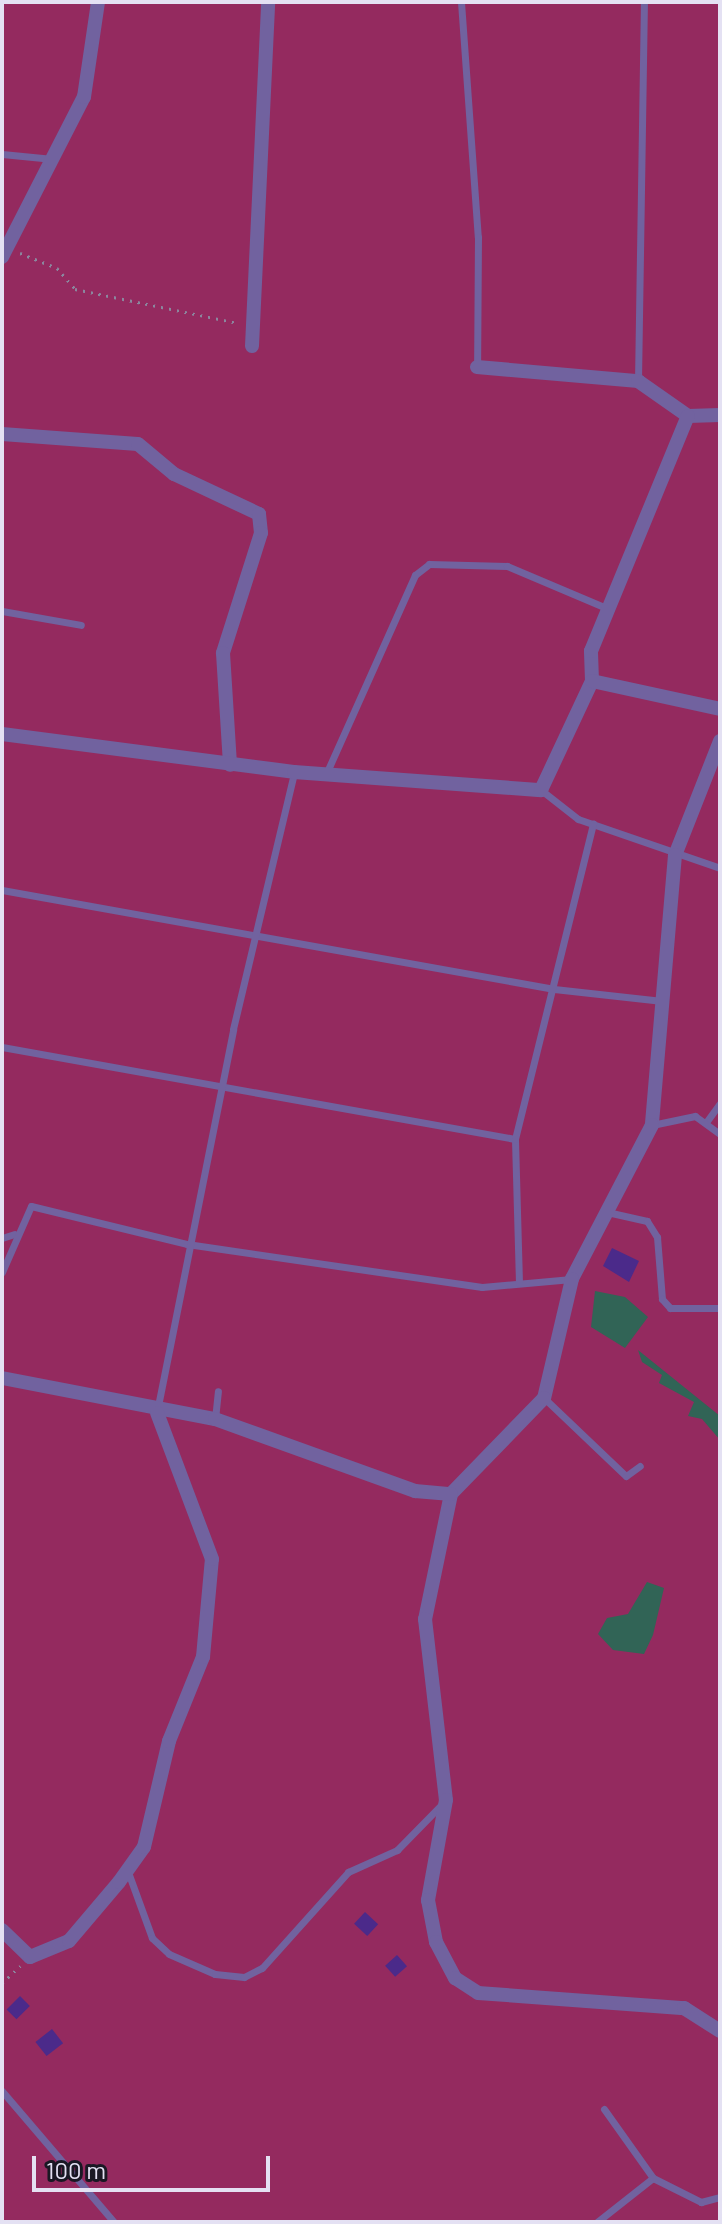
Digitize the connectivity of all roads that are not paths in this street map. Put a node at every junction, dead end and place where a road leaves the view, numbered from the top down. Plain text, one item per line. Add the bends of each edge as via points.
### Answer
1 (98, 2) edge
2 (268, 2) edge
3 (461, 2) edge
4 (644, 2) edge
5 (2, 154) edge
6 (53, 159) junction
7 (6, 252) edge
8 (252, 346) dead end
9 (477, 367) joint
10 (638, 381) junction
11 (720, 415) edge
12 (688, 416) junction
13 (2, 434) edge
14 (610, 609) junction
15 (2, 611) edge
16 (81, 625) dead end
17 (592, 681) junction
18 (720, 709) edge
19 (2, 734) edge
20 (720, 741) edge
21 (230, 765) junction
22 (294, 772) junction
23 (326, 774) junction
24 (541, 790) junction
25 (593, 824) junction
26 (675, 855) junction
27 (720, 868) edge
28 (2, 890) edge
29 (254, 933) junction
30 (554, 989) junction
31 (665, 1002) junction
32 (2, 1047) edge
33 (221, 1084) junction
34 (720, 1103) edge
35 (707, 1121) junction
36 (652, 1125) junction
37 (720, 1134) edge
38 (515, 1139) junction
39 (607, 1212) junction
40 (14, 1234) junction
41 (2, 1238) edge
42 (187, 1244) junction
43 (2, 1272) edge
44 (572, 1279) junction
45 (519, 1283) junction
46 (720, 1308) edge
47 (2, 1378) edge
48 (218, 1391) dead end
49 (544, 1398) junction
50 (157, 1413) junction
51 (215, 1419) junction
52 (640, 1466) dead end
53 (451, 1494) junction
54 (446, 1800) junction
55 (128, 1870) junction
56 (2, 1930) edge
57 (720, 2031) edge
58 (2, 2091) edge
59 (604, 2109) dead end
60 (653, 2178) junction
61 (720, 2197) edge
62 (114, 2222) edge
63 (597, 2222) edge

1 - 6 street via 84,97
2 - 8 street
3 - 9 lane via 478,237
4 - 10 lane
5 - 6 lane
6 - 7 street
9 - 10 street
10 - 12 street
11 - 12 street
12 - 14 street
13 - 21 street via 138,444 174,474 259,514 261,533 223,653
14 - 17 street via 591,651
14 - 23 lane via 507,566 429,564 415,575
15 - 16 lane
17 - 18 street
17 - 24 street
19 - 21 street
20 - 26 street
21 - 22 street
22 - 23 street
22 - 29 lane
23 - 24 street
24 - 25 lane
25 - 26 lane
25 - 30 lane
26 - 27 lane
26 - 31 street
28 - 29 lane
29 - 30 lane
29 - 33 lane
30 - 31 lane
30 - 38 lane
31 - 36 street
32 - 33 lane
33 - 38 lane
33 - 42 lane
34 - 35 lane
35 - 36 lane via 678,1116
35 - 37 lane
36 - 39 street
38 - 45 lane
39 - 44 street
39 - 46 lane via 647,1221 657,1237 662,1299 670,1308
40 - 41 lane
40 - 42 lane via 31,1206
40 - 43 lane
42 - 45 lane via 482,1287
42 - 50 lane
44 - 45 lane
44 - 49 street
47 - 50 street
48 - 51 lane
49 - 52 lane via 626,1476
49 - 53 street
50 - 51 street
50 - 55 street via 212,1559 214,1587 203,1657 169,1741 144,1847
51 - 53 street via 415,1491
53 - 54 street via 425,1619
54 - 55 lane via 397,1850 348,1872 262,1968 244,1977 215,1974 152,1938
54 - 57 street via 428,1900 436,1942 455,1978 478,1993 684,2008
55 - 56 street via 69,1941 30,1957
58 - 62 lane
59 - 60 lane
60 - 61 lane via 701,2202
60 - 63 lane

